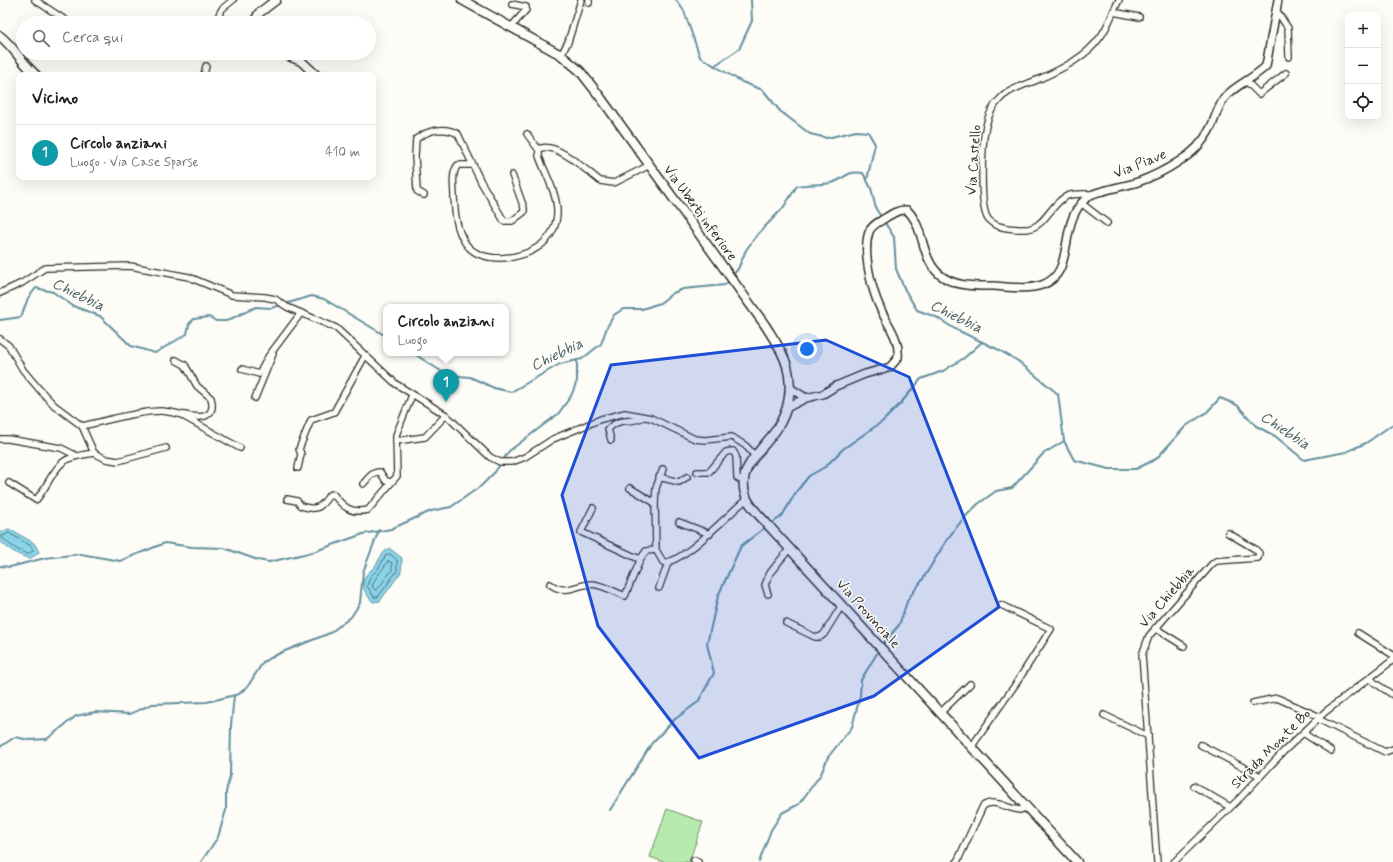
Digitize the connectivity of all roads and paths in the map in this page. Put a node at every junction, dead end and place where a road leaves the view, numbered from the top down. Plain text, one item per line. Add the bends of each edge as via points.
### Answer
1 (35, 0) edge
2 (233, 0) edge
3 (276, 0) edge
4 (580, 0) edge
5 (1119, 0) edge
6 (1278, 0) edge
7 (465, 1) edge
8 (512, 4) dead end
9 (1276, 10) junction
10 (1113, 12) junction
11 (59, 16) edge
12 (218, 16) edge
13 (258, 16) edge
14 (1139, 17) dead end
15 (511, 27) junction
16 (0, 36) edge
17 (16, 52) edge
18 (561, 55) junction
19 (1289, 57) dead end
20 (21, 60) edge
21 (298, 60) edge
22 (206, 66) dead end
23 (32, 72) edge
24 (205, 72) edge
25 (313, 72) edge
26 (1286, 73) dead end
27 (1247, 82) junction
28 (527, 134) dead end
29 (538, 149) junction
30 (473, 165) junction
31 (650, 165) junction
32 (512, 175) dead end
33 (1090, 194) junction
34 (424, 195) dead end
35 (1081, 203) junction
36 (1107, 223) dead end
37 (0, 293) edge
38 (301, 312) junction
39 (0, 339) edge
40 (275, 349) junction
41 (365, 356) junction
42 (176, 360) dead end
43 (242, 369) dead end
44 (790, 388) junction
45 (412, 395) junction
46 (255, 398) dead end
47 (806, 398) junction
48 (788, 407) junction
49 (177, 414) junction
50 (446, 415) junction
51 (644, 417) junction
52 (82, 426) junction
53 (0, 440) edge
54 (611, 440) dead end
55 (396, 441) junction
56 (166, 448) dead end
57 (240, 448) dead end
58 (94, 453) junction
59 (77, 456) junction
60 (755, 456) junction
61 (298, 468) dead end
62 (663, 469) dead end
63 (697, 472) dead end
64 (659, 477) junction
65 (688, 477) dead end
66 (743, 480) junction
67 (391, 482) junction
68 (9, 483) dead end
69 (363, 484) dead end
70 (630, 488) dead end
71 (287, 499) dead end
72 (747, 499) junction
73 (655, 503) junction
74 (593, 508) dead end
75 (679, 522) dead end
76 (1228, 533) dead end
77 (710, 534) junction
78 (790, 548) junction
79 (656, 550) junction
80 (641, 558) junction
81 (668, 562) junction
82 (550, 584) dead end
83 (659, 588) dead end
84 (768, 594) dead end
85 (842, 605) junction
86 (1001, 605) dead end
87 (786, 623) dead end
88 (1155, 628) junction
89 (1358, 633) dead end
90 (1184, 646) dead end
91 (1393, 655) edge
92 (1393, 660) edge
93 (1370, 678) junction
94 (970, 684) dead end
95 (1393, 695) edge
96 (1253, 703) dead end
97 (940, 712) junction
98 (1104, 715) dead end
99 (1319, 718) junction
100 (1303, 733) junction
101 (1148, 736) junction
102 (1201, 745) dead end
103 (972, 746) junction
104 (1393, 749) edge
105 (1331, 751) dead end
106 (1260, 776) junction
107 (1194, 786) dead end
108 (1028, 807) junction
109 (1230, 807) junction
110 (957, 862) edge
111 (1077, 862) edge
112 (1158, 862) edge
113 (1174, 862) edge

1 - 11 street
2 - 12 street via 222,9
3 - 13 main road
4 - 18 street via 568,42
5 - 10 street, Via Castello
6 - 9 street, Via Piave
7 - 15 main road, Via Uberti inferiore
8 - 15 street via 526,7 526,10
9 - 19 street via 1288,28
9 - 27 street, Via Piave via 1266,66
10 - 14 street
10 - 33 street, Via Castello via 1102,35 1090,50 1058,71 1000,98 990,112 986,127 982,173 983,207 988,219 998,226 1024,230 1035,227 1065,197
15 - 18 main road, Via Uberti inferiore
16 - 17 main road via 10,43
18 - 31 main road, Via Uberti inferiore via 589,82
20 - 23 main road
21 - 25 main road
22 - 24 street
26 - 27 street via 1259,94
27 - 33 street, Via Piave via 1227,95 1220,104 1206,137 1180,161 1138,182
28 - 29 street
29 - 30 street via 556,201 557,214 546,242 533,252 521,256 491,258 478,254 466,245 458,230 454,171 458,165
29 - 31 street via 545,146 556,149 600,181 609,183
30 - 32 street via 480,182 504,221 512,221 524,212
30 - 34 street via 458,134 443,130 422,135 416,139 415,156 417,191
31 - 44 main road, Via Uberti inferiore via 766,325 787,365
33 - 35 street
35 - 36 street
35 - 47 street via 1074,211 1064,262 1057,275 1042,285 1030,287 958,284 932,267 916,222 910,213 903,210 877,223 869,232 869,270 874,293 897,342 898,358 890,366 836,386 823,394
37 - 38 street via 45,268 130,266 189,277 232,295 265,297
38 - 40 street
38 - 41 street via 336,328
39 - 52 street via 8,346 39,389
40 - 43 street via 258,374
40 - 46 street
41 - 45 street
41 - 61 street via 334,412 311,420 299,449
42 - 49 street via 185,366 197,386 212,402 208,415 201,417
44 - 47 street
44 - 48 main road, Via Uberti inferiore
45 - 50 street
45 - 55 street via 398,427
47 - 48 street
48 - 60 main road, Via Uberti inferiore via 776,431
49 - 52 street via 155,412
49 - 57 street
50 - 51 street via 490,457 507,463 525,457 554,439 601,419 625,413
50 - 55 street via 424,437
51 - 54 street via 615,422 608,429
51 - 60 street via 695,438 706,440 732,437
52 - 58 street
53 - 59 street via 8,439 61,448
55 - 67 street via 397,476
56 - 58 street via 118,461
58 - 59 street
59 - 68 street via 61,463 36,500
60 - 66 main road, Via Uberti inferiore via 747,467
62 - 64 street
63 - 66 street via 709,472 726,452 733,451 736,456 737,478
64 - 65 street via 679,482
64 - 73 street
66 - 72 main road
67 - 69 street via 386,481 377,471
67 - 71 street via 368,510 363,511 347,510 333,494 329,495 317,509 301,506 297,501
70 - 73 street
72 - 77 street
72 - 78 main road, Via Provinciale
73 - 79 street
74 - 80 street via 581,532 616,550
75 - 77 street
76 - 88 street, Via Chiebbia via 1255,549 1259,553 1258,558 1212,564
77 - 81 street
78 - 84 street via 770,573 765,585
78 - 85 main road, Via Provinciale
79 - 80 street via 646,551
79 - 81 street via 662,562
80 - 82 street via 625,596 593,584 564,590
81 - 83 street
85 - 87 street via 820,637
85 - 97 main road, Via Provinciale
86 - 103 street via 1051,629
88 - 90 street
88 - 101 street, Via Chiebbia via 1148,636 1142,656
89 - 91 street
92 - 93 street, Strada Monte Bo
93 - 95 street
93 - 99 street, Strada Monte Bo
94 - 97 street
96 - 99 street via 1277,698
97 - 103 main road, Via Provinciale
98 - 101 street
99 - 100 street, Strada Monte Bo
99 - 104 street via 1385,752
100 - 105 street
100 - 106 street, Strada Monte Bo
101 - 112 street, Via Chiebbia
102 - 106 street
103 - 108 main road, Via Provinciale
106 - 109 street, Strada Monte Bo
107 - 109 street
108 - 110 street via 1020,810 995,803 983,806
108 - 111 main road, Via Provinciale
109 - 113 street, Strada Monte Bo

